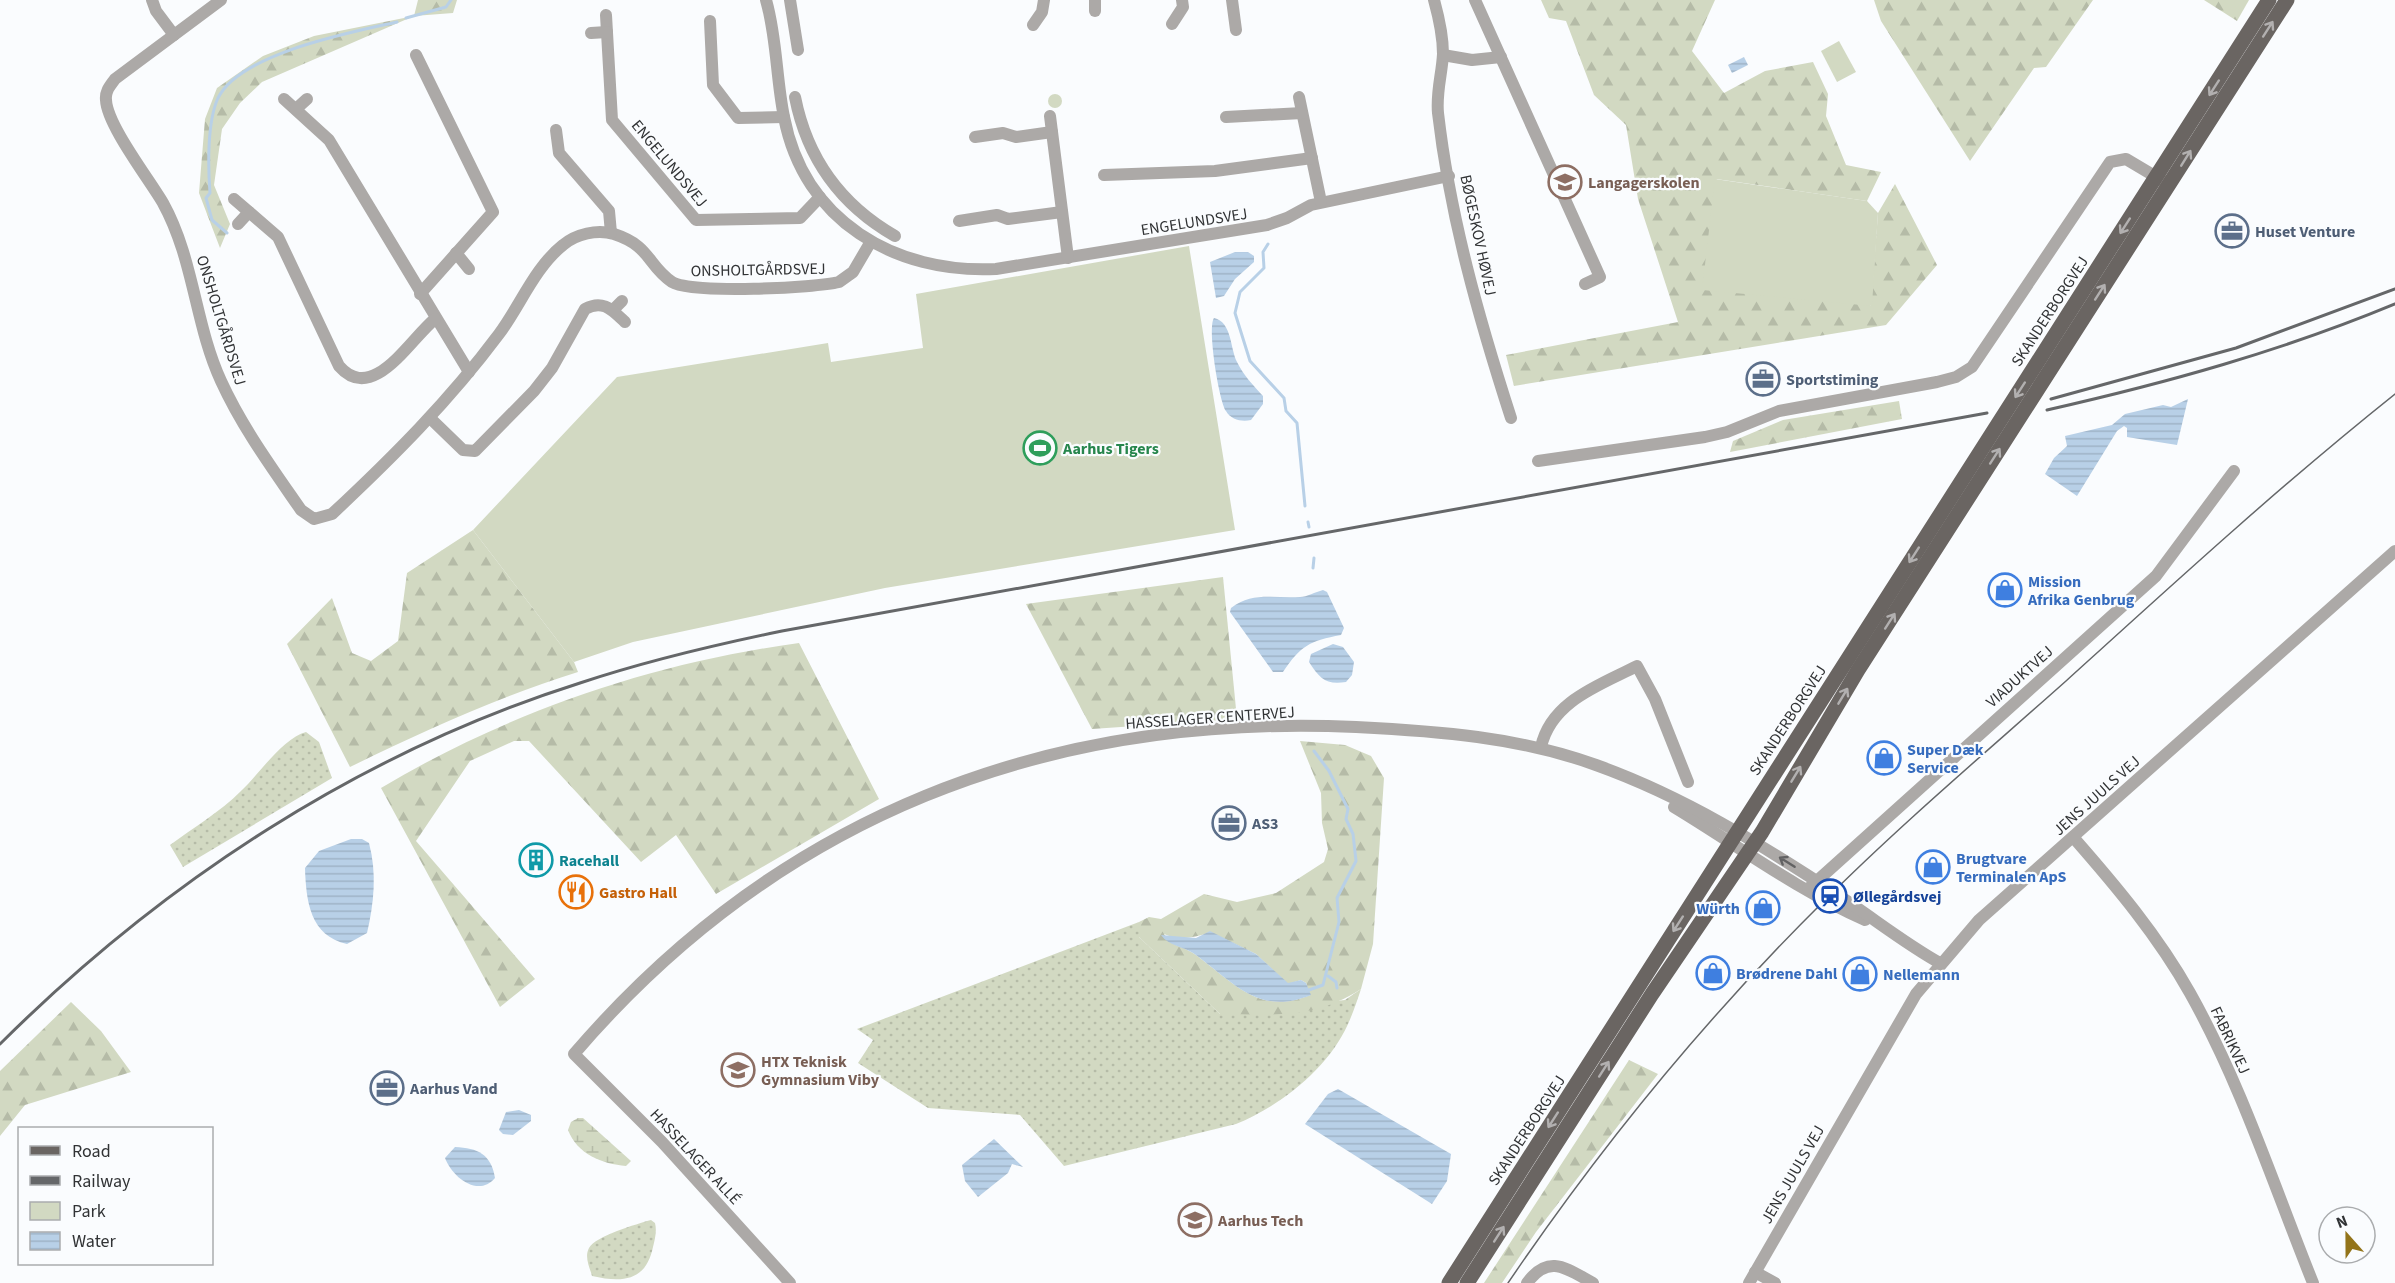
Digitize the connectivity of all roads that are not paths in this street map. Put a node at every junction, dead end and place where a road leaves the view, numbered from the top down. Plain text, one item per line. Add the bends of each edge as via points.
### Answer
1 (152, 0) edge
2 (221, 0) edge
3 (766, 0) edge
4 (790, 0) edge
5 (1044, 0) edge
6 (1182, 0) edge
7 (1232, 0) edge
8 (1434, 0) edge
9 (1475, 0) edge
10 (2269, 0) edge
11 (2287, 0) edge
12 (606, 15) dead end
13 (710, 21) dead end
14 (1172, 24) dead end
15 (1033, 25) dead end
16 (1236, 30) dead end
17 (607, 32) junction
18 (591, 33) dead end
19 (174, 35) junction
20 (798, 50) dead end
21 (1443, 55) junction
22 (416, 56) dead end
23 (1501, 57) junction
24 (795, 97) dead end
25 (1299, 97) dead end
26 (284, 99) dead end
27 (307, 99) dead end
28 (296, 109) junction
29 (1302, 113) junction
30 (1050, 116) dead end
31 (784, 117) junction
32 (1226, 117) dead end
33 (556, 130) dead end
34 (1052, 132) junction
35 (975, 137) dead end
36 (1311, 158) junction
37 (1104, 175) dead end
38 (1449, 176) junction
39 (2163, 181) junction
40 (820, 197) junction
41 (234, 199) dead end
42 (1321, 202) junction
43 (249, 212) junction
44 (1062, 212) junction
45 (867, 219) junction
46 (959, 221) dead end
47 (238, 224) dead end
48 (856, 232) junction
49 (611, 233) junction
50 (895, 236) dead end
51 (870, 243) junction
52 (456, 253) junction
53 (1068, 258) junction
54 (469, 270) dead end
55 (1585, 284) dead end
56 (420, 294) junction
57 (622, 301) dead end
58 (613, 310) junction
59 (435, 319) junction
60 (625, 322) dead end
61 (469, 372) junction
62 (431, 418) junction
63 (1511, 418) dead end
64 (1538, 461) dead end
65 (2234, 471) dead end
66 (2395, 551) edge
67 (1541, 747) junction
68 (1688, 782) dead end
69 (2073, 837) junction
70 (1743, 843) junction
71 (1812, 885) junction
72 (1940, 963) junction
73 (574, 1054) joint
74 (1752, 1277) edge
75 (790, 1283) edge
76 (1449, 1283) edge
77 (1467, 1283) edge
78 (1527, 1283) edge
79 (1593, 1283) edge
80 (1775, 1283) edge
81 (2313, 1283) edge

1 - 19 street
2 - 19 street, ONSHOLTGÅRDSVEJ
3 - 31 street, ENGELUNDSVEJ
4 - 20 street
5 - 15 street via 1042,12
6 - 14 street via 1183,7
7 - 16 street
8 - 21 street, BØGESKOV HØVEJ via 1442,29
9 - 23 street
10 -> 39 main road, SKANDERBORGVEJ
39 -> 11 main road, SKANDERBORGVEJ
12 - 17 street, ENGELUNDSVEJ
13 - 31 street via 713,85 738,118
17 - 18 street
17 - 40 street, ENGELUNDSVEJ via 612,120 696,220 800,218
19 - 62 street, ONSHOLTGÅRDSVEJ via 115,80 106,99 116,125 175,230 220,379 243,425 301,510 314,519 332,514
21 - 23 street via 1472,60
21 - 38 street, BØGESKOV HØVEJ via 1438,112
22 - 52 street via 493,212
23 - 55 street via 1600,277
24 - 45 street via 816,158 838,191
25 - 29 street
26 - 28 street
27 - 28 street
28 - 56 street via 329,140
29 - 32 street
29 - 36 street
30 - 34 street
31 - 40 street, ENGELUNDSVEJ via 799,163
33 - 49 street via 559,153 609,211
34 - 35 street
34 - 44 street
36 - 37 street via 1215,171
36 - 42 street
38 - 42 street, ENGELUNDSVEJ
38 - 63 street, BØGESKOV HØVEJ via 1469,274
39 - 64 street, SKANDERBORGVEJ via 2126,159 2116,159 2107,165 1972,367 1956,376 1779,411 1705,437
70 -> 39 main road, SKANDERBORGVEJ via 1858,670
39 -> 70 main road, SKANDERBORGVEJ via 1798,737
40 - 48 street, ENGELUNDSVEJ
41 - 43 street
42 - 53 street, ENGELUNDSVEJ via 1267,225
43 - 47 street
43 - 59 street via 278,237 339,366 351,377 366,380 380,375
44 - 46 street
44 - 53 street
45 - 48 street
45 - 50 street
48 - 51 street, ENGELUNDSVEJ
49 - 51 street, ONSHOLTGÅRDSVEJ via 643,249 675,284 701,289 839,282 853,272
49 - 61 street, ONSHOLTGÅRDSVEJ via 577,236 552,255
51 - 53 street, ENGELUNDSVEJ via 926,264 957,269 996,269
52 - 54 street
52 - 56 street
56 - 59 street
57 - 58 street
58 - 60 street
58 - 62 street via 603,305 585,309 552,368 475,451 463,450
59 - 61 street
61 - 62 street, ONSHOLTGÅRDSVEJ
65 - 71 street, VIADUKTVEJ via 2156,576
66 - 69 street, JENS JUULS VEJ
67 - 68 street via 1548,725 1570,701 1637,666 1655,699
67 - 70 street, HASSELAGER CENTERVEJ via 1649,788 1662,800
67 - 73 street, HASSELAGER CENTERVEJ via 1392,729 1253,728 1121,740 1005,768 950,786 849,831 745,894 673,951
69 - 72 street, JENS JUULS VEJ via 1979,920
69 - 81 street, FABRIKVEJ via 2128,899 2190,993 2235,1087
71 -> 70 street
70 - 71 street
70 -> 76 main road, SKANDERBORGVEJ
77 -> 70 main road, SKANDERBORGVEJ via 1671,967
71 - 72 street via 1834,907 1888,931
72 - 74 street, JENS JUULS VEJ via 1880,1053
73 - 75 street, HASSELAGER ALLÉ via 662,1142
74 - 80 street
78 - 79 street via 1534,1272 1554,1265

